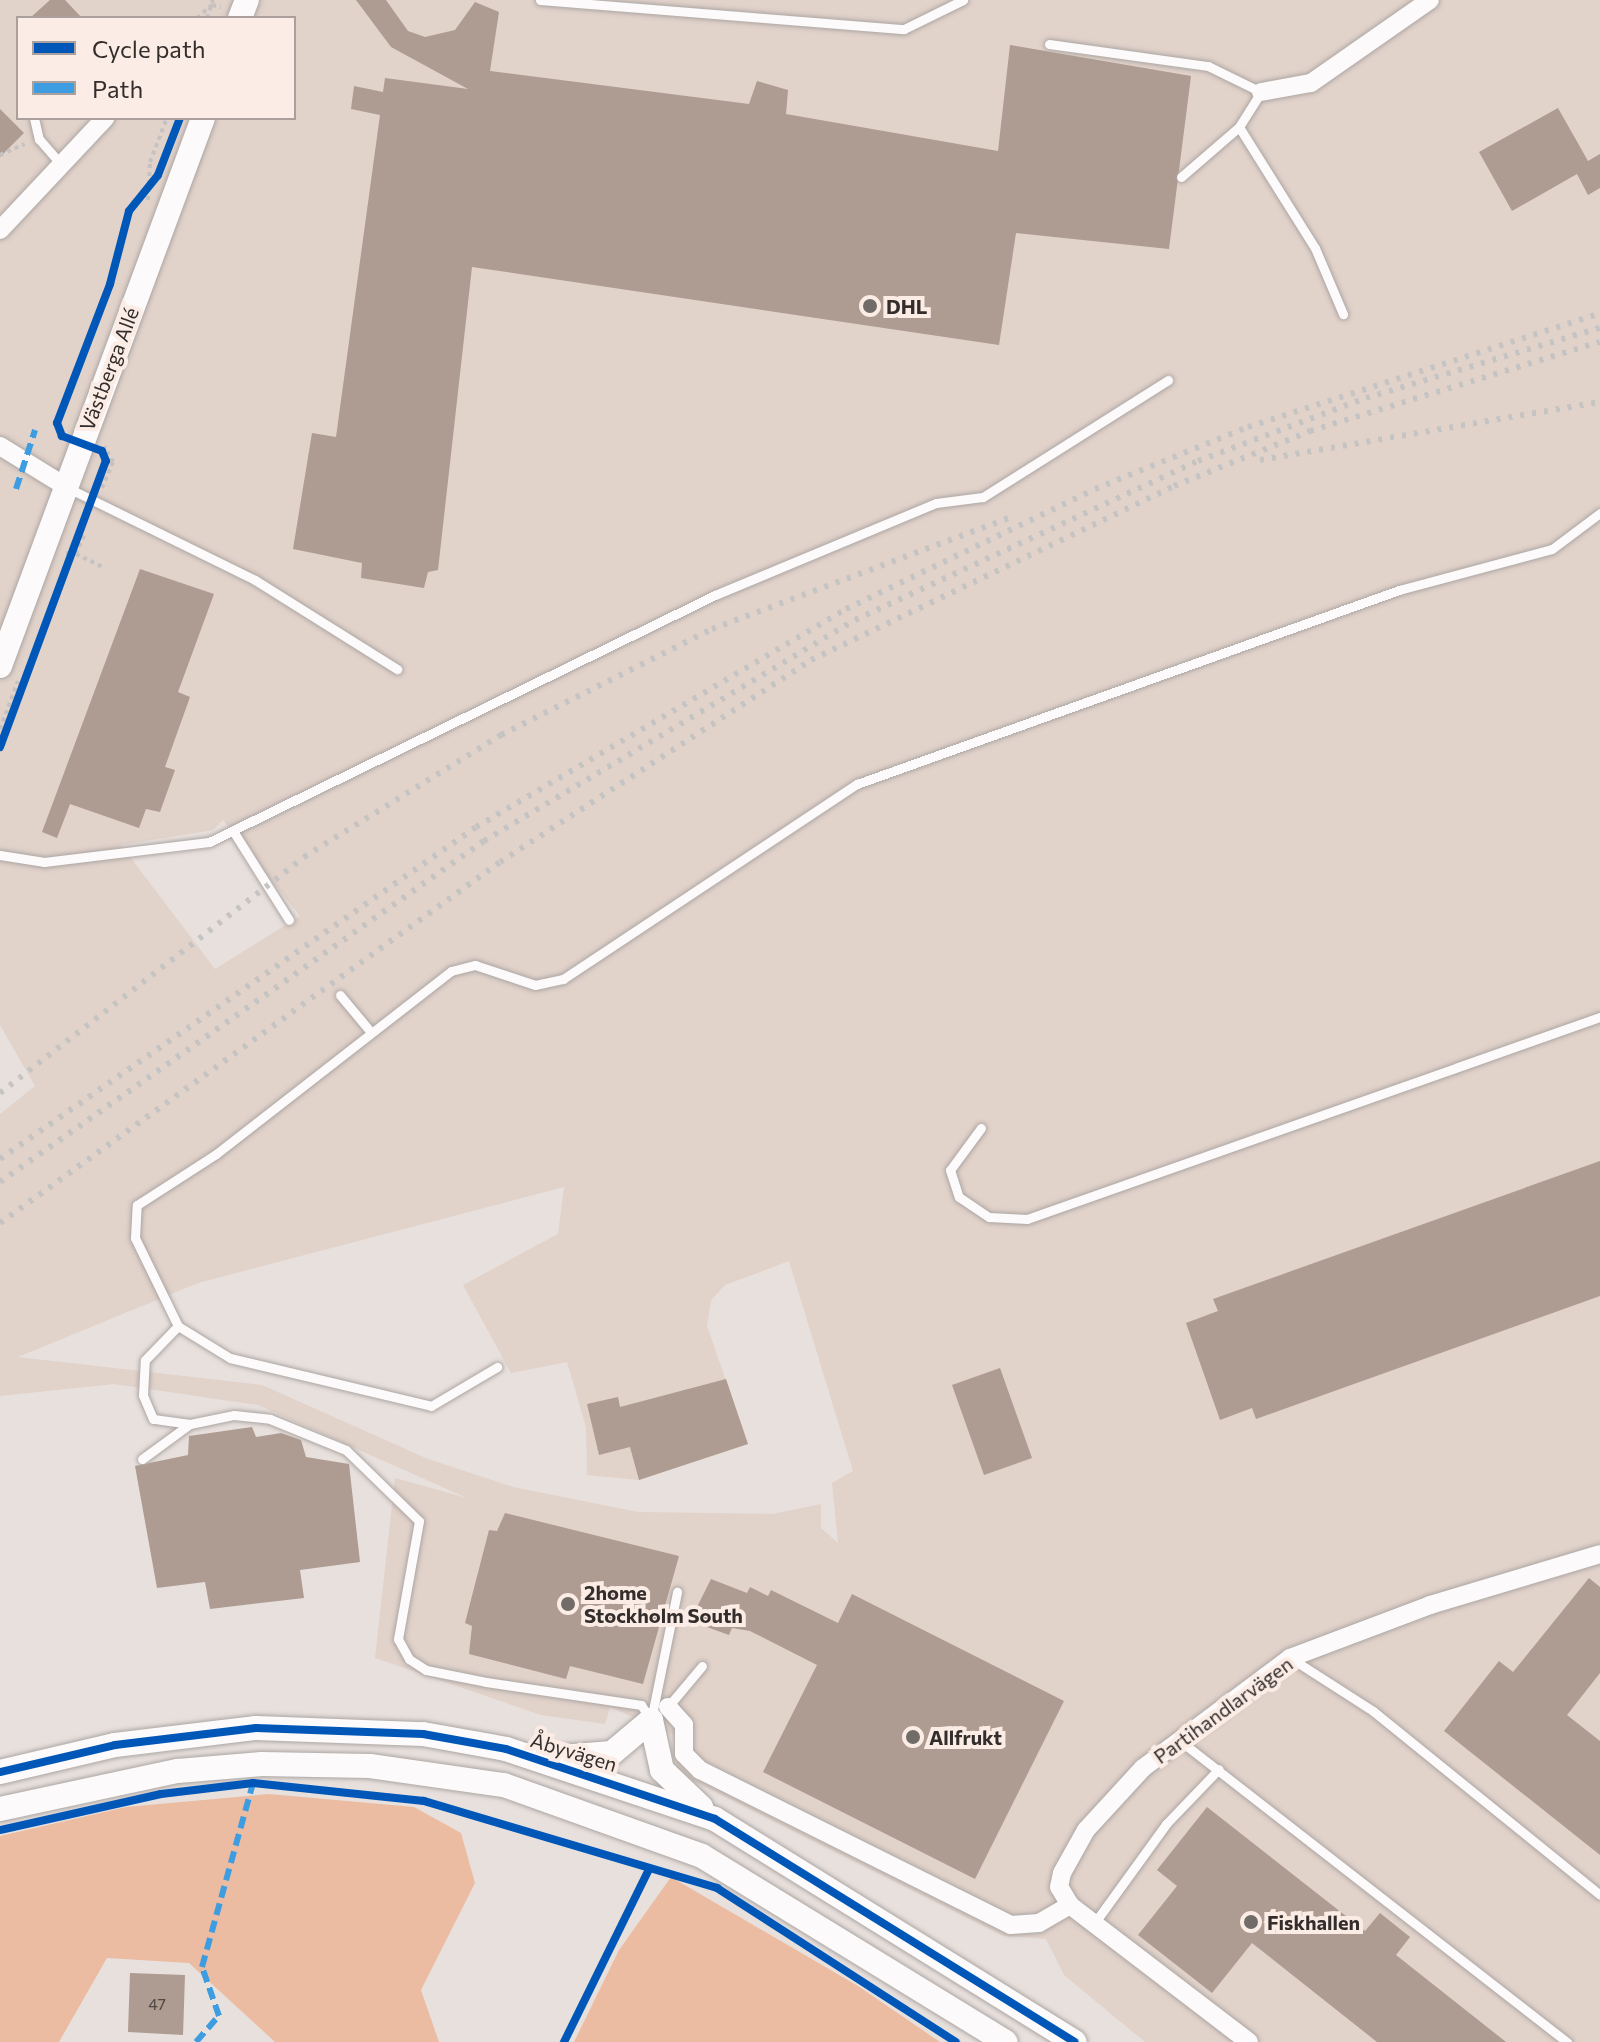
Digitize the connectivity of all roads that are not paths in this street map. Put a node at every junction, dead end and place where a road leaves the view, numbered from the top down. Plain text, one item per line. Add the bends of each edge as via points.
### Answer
1 (247, 0) edge
2 (540, 0) edge
3 (963, 0) edge
4 (1430, 0) edge
5 (229, 9) edge
6 (1049, 44) dead end
7 (1261, 92) junction
8 (34, 120) edge
9 (103, 120) edge
10 (202, 120) edge
11 (1239, 127) junction
12 (62, 165) junction
13 (1181, 177) dead end
14 (0, 230) edge
15 (1343, 314) dead end
16 (1168, 380) dead end
17 (0, 446) edge
18 (65, 486) junction
19 (1600, 513) edge
20 (0, 666) edge
21 (397, 669) dead end
22 (233, 831) junction
23 (0, 855) edge
24 (289, 920) dead end
25 (340, 995) dead end
26 (1600, 1017) edge
27 (370, 1031) junction
28 (981, 1128) dead end
29 (178, 1326) junction
30 (497, 1367) dead end
31 (190, 1424) junction
32 (142, 1459) dead end
33 (1600, 1554) edge
34 (677, 1592) dead end
35 (1290, 1658) junction
36 (702, 1666) dead end
37 (659, 1714) junction
38 (1179, 1740) junction
39 (540, 1758) junction
40 (1219, 1769) junction
41 (0, 1772) edge
42 (0, 1809) edge
43 (715, 1819) junction
44 (1600, 1895) edge
45 (1070, 1905) junction
46 (1093, 1925) junction
47 (1005, 2042) edge
48 (1074, 2042) edge
49 (1249, 2042) edge
50 (1567, 2042) edge

1 - 5 street
2 - 3 lane via 904,29
4 - 7 street via 1311,83
6 - 7 lane via 1208,66
7 - 11 lane
8 - 12 lane via 39,139
9 - 12 street
10 - 18 street, Västberga Allé via 92,444
11 - 13 lane
11 - 15 lane via 1315,248
12 - 14 street
16 - 22 lane via 983,497 936,503 701,601
17 - 18 street
18 - 20 street, Västberga Allé
18 - 21 lane via 255,580
19 - 27 lane via 1552,549 1399,590 857,784 586,969 535,985 461,967
22 - 23 lane via 209,842 44,862
22 - 24 lane
25 - 27 lane
26 - 28 lane via 1027,1219 989,1217 959,1197 950,1170
27 - 29 lane via 216,1154 137,1205 135,1238
29 - 30 lane via 230,1358 431,1406
29 - 31 lane via 145,1360 143,1395 153,1419
31 - 32 lane
31 - 37 lane via 234,1415 270,1419 346,1450 419,1521 398,1639 409,1659 426,1670 641,1705
33 - 35 street, Partihandlarvägen via 1417,1609
34 - 37 lane
35 - 38 street, Partihandlarvägen
35 - 44 lane via 1373,1711
36 - 37 lane
37 - 39 street via 612,1753
37 - 43 street via 662,1770
37 - 45 street via 684,1725 684,1754 700,1770 1011,1925 1039,1923
38 - 40 lane
38 - 45 street, Partihandlarvägen via 1143,1768 1069,1855 1059,1887
39 - 41 street, Åbyvägen via 423,1734 272,1727 115,1745
39 - 43 street, Åbyvägen
40 - 46 lane via 1166,1824
40 - 50 lane
42 - 47 street via 178,1771 262,1764 370,1766 504,1785 702,1856
43 - 48 street, Åbyvägen
45 - 46 street
46 - 49 street

